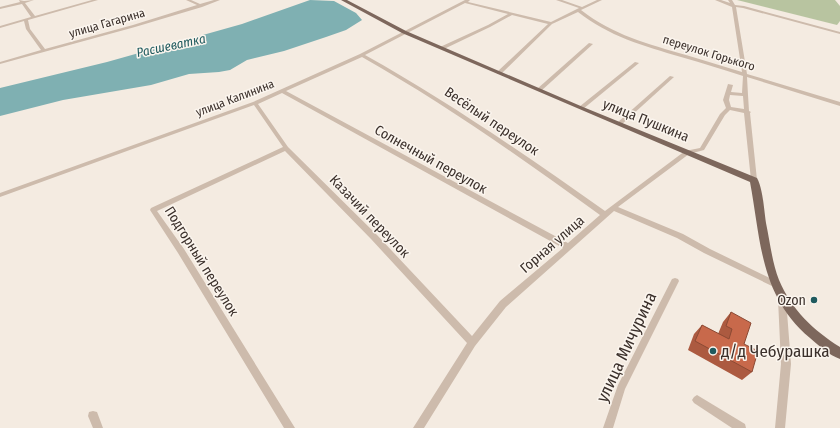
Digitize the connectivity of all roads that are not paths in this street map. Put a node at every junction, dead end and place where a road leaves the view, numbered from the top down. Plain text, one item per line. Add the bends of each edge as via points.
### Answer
1 (32, 0) edge
2 (96, 0) edge
3 (188, 0) edge
4 (218, 0) edge
5 (343, 0) edge
6 (558, 0) edge
7 (600, 0) edge
8 (717, 0) edge
9 (730, 0) edge
10 (22, 1) edge
11 (466, 1) edge
12 (201, 6) junction
13 (734, 6) junction
14 (0, 8) edge
15 (580, 9) junction
16 (510, 14) junction
17 (34, 18) junction
18 (26, 20) junction
19 (551, 23) junction
20 (0, 28) edge
21 (404, 32) junction
22 (840, 33) edge
23 (591, 44) dead end
24 (442, 48) junction
25 (44, 51) junction
26 (362, 55) junction
27 (0, 63) edge
28 (637, 63) dead end
29 (499, 73) junction
30 (745, 75) junction
31 (672, 77) dead end
32 (730, 85) dead end
33 (539, 90) junction
34 (282, 91) junction
35 (729, 93) junction
36 (745, 95) junction
37 (255, 103) junction
38 (840, 104) edge
39 (581, 108) junction
40 (729, 108) junction
41 (748, 112) junction
42 (619, 124) junction
43 (286, 148) junction
44 (687, 152) junction
45 (754, 180) junction
46 (0, 195) edge
47 (613, 208) junction
48 (605, 215) junction
49 (568, 248) junction
50 (675, 280) dead end
51 (775, 284) junction
52 (782, 299) junction
53 (472, 342) junction
54 (840, 354) edge
55 (697, 400) dead end
56 (93, 416) dead end
57 (98, 428) edge
58 (290, 428) edge
59 (418, 428) edge
60 (608, 428) edge
61 (741, 428) edge
62 (780, 428) edge

1 - 10 street
2 - 17 street
3 - 12 street
4 - 12 street, улица Гагарина
5 - 21 main road, улица Пушкина
6 - 15 street
7 - 15 street
8 - 13 street
9 - 13 street
10 - 14 street
10 - 17 street
11 - 16 street
11 - 21 street, улица Калинина
12 - 25 street, улица Гагарина
13 - 22 street
13 - 30 street
15 - 19 street
15 - 30 street, переулок Горького via 590,21 607,31
16 - 19 street
16 - 24 street
17 - 18 street
18 - 20 street
18 - 25 street via 28,29
19 - 29 street
21 - 24 main road, улица Пушкина
21 - 26 street, улица Калинина
23 - 33 street
24 - 29 main road, улица Пушкина
25 - 27 street, улица Гагарина
26 - 34 street, улица Калинина
26 - 48 street, Весёлый переулок via 478,127
28 - 39 street
29 - 33 main road, улица Пушкина
30 - 36 street
30 - 38 street, переулок Горького
31 - 42 street
32 - 35 street
33 - 39 main road, улица Пушкина
34 - 37 street, улица Калинина
34 - 49 street, Солнечный переулок
35 - 36 street
35 - 40 street via 726,100
36 - 41 street
37 - 43 street, Казачий переулок
37 - 46 street, улица Калинина
39 - 42 main road, улица Пушкина
40 - 41 street
40 - 44 street, Горная улица via 702,149
41 - 45 street
42 - 44 main road, улица Пушкина
43 - 53 street, Казачий переулок
43 - 58 street, Подгорный переулок via 153,210
44 - 45 main road, улица Пушкина
44 - 47 street, Горная улица
45 - 51 main road via 768,260
47 - 48 street, Горная улица
47 - 51 street via 680,236
48 - 49 street, Горная улица
49 - 53 street, Горная улица via 503,304
50 - 60 street, улица Мичурина via 621,388
51 - 52 main road
52 - 54 main road via 816,337
52 - 62 street via 786,364
53 - 59 street, Горная улица
55 - 61 street
56 - 57 street

